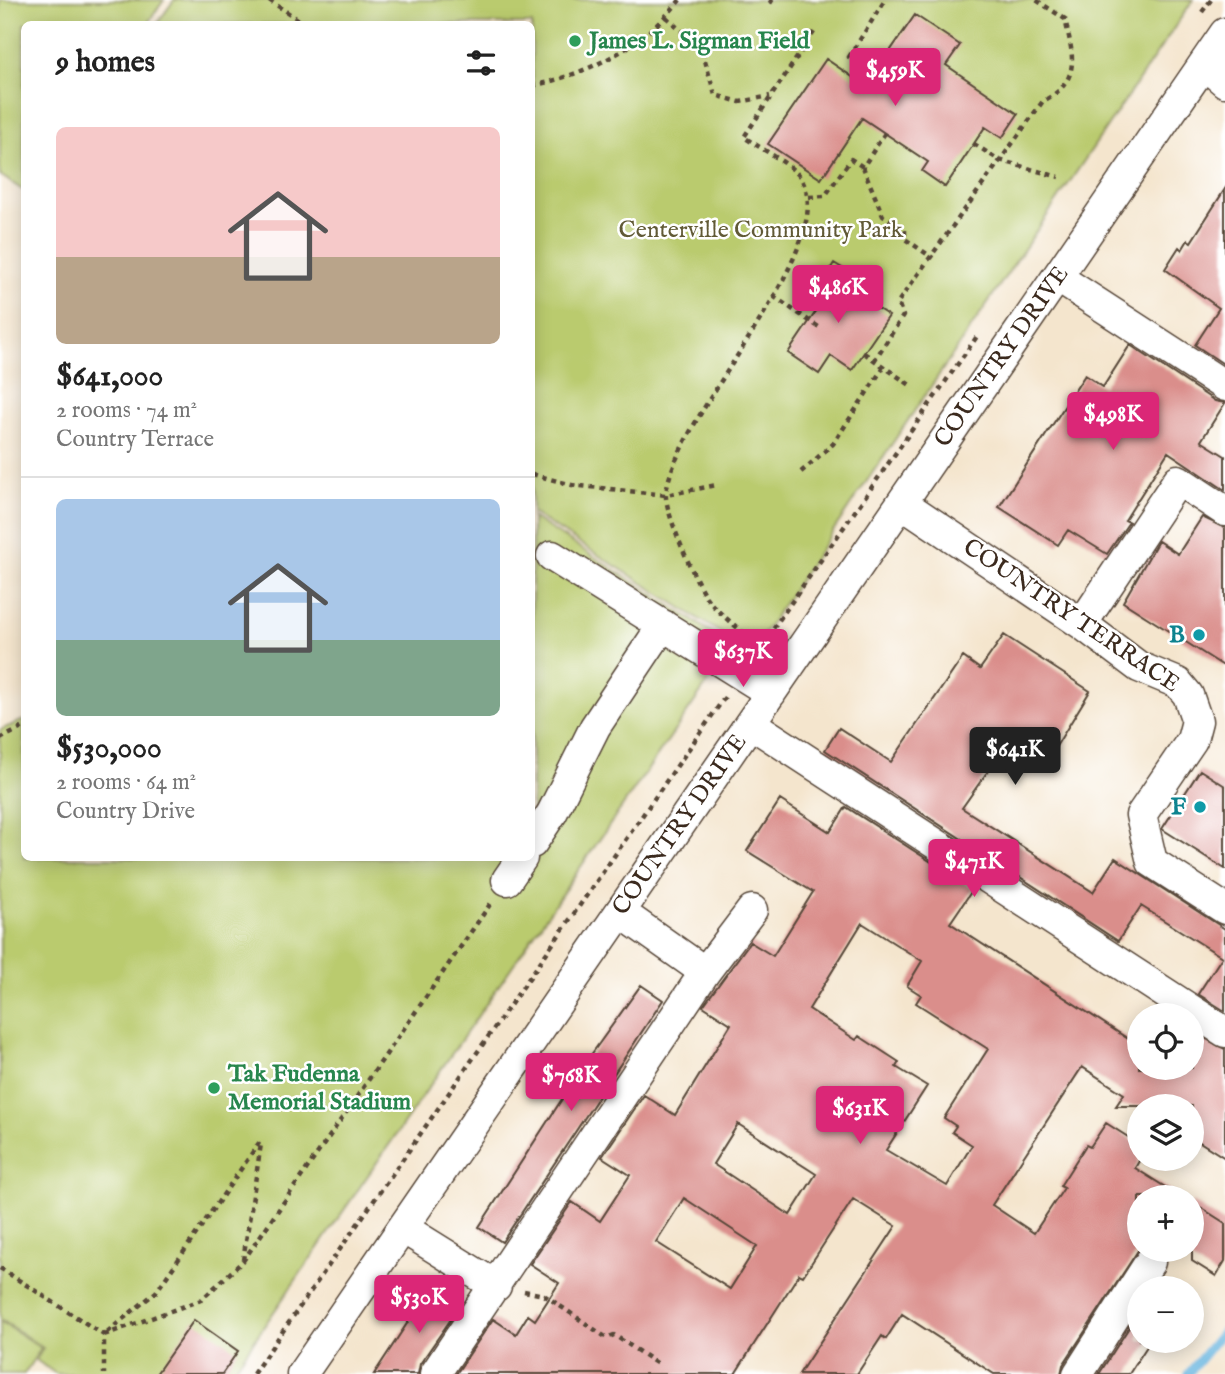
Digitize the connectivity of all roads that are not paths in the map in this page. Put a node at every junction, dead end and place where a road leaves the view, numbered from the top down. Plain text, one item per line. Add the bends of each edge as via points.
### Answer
1 (1225, 33) edge
2 (1214, 73) edge
3 (1057, 278) junction
4 (1225, 386) edge
5 (902, 503) junction
6 (1225, 511) edge
7 (552, 556) dead end
8 (1082, 624) junction
9 (663, 625) junction
10 (771, 693) junction
11 (750, 723) junction
12 (535, 838) edge
13 (1225, 909) edge
14 (752, 910) dead end
15 (620, 912) junction
16 (705, 972) junction
17 (1225, 1032) edge
18 (403, 1228) junction
19 (1150, 1262) dead end
20 (496, 1286) junction
21 (302, 1374) edge
22 (435, 1374) edge
23 (1078, 1374) edge

1 - 2 street, COUNTRY DRIVE
2 - 3 street, COUNTRY DRIVE
3 - 4 street
3 - 5 street, COUNTRY DRIVE
5 - 8 street, COUNTRY TERRACE
5 - 10 street, COUNTRY DRIVE
6 - 8 street via 1178,480
7 - 9 street
8 - 13 street, COUNTRY TERRACE via 1139,667 1178,683 1188,695 1197,721 1192,740 1141,815 1152,862
9 - 10 street
9 - 12 street via 595,727
10 - 11 street, COUNTRY DRIVE
11 - 15 street, COUNTRY DRIVE
11 - 17 street
14 - 16 street
15 - 16 street
15 - 18 street, COUNTRY DRIVE
16 - 20 street
18 - 20 street
18 - 21 street, COUNTRY DRIVE
19 - 23 street
20 - 22 street

